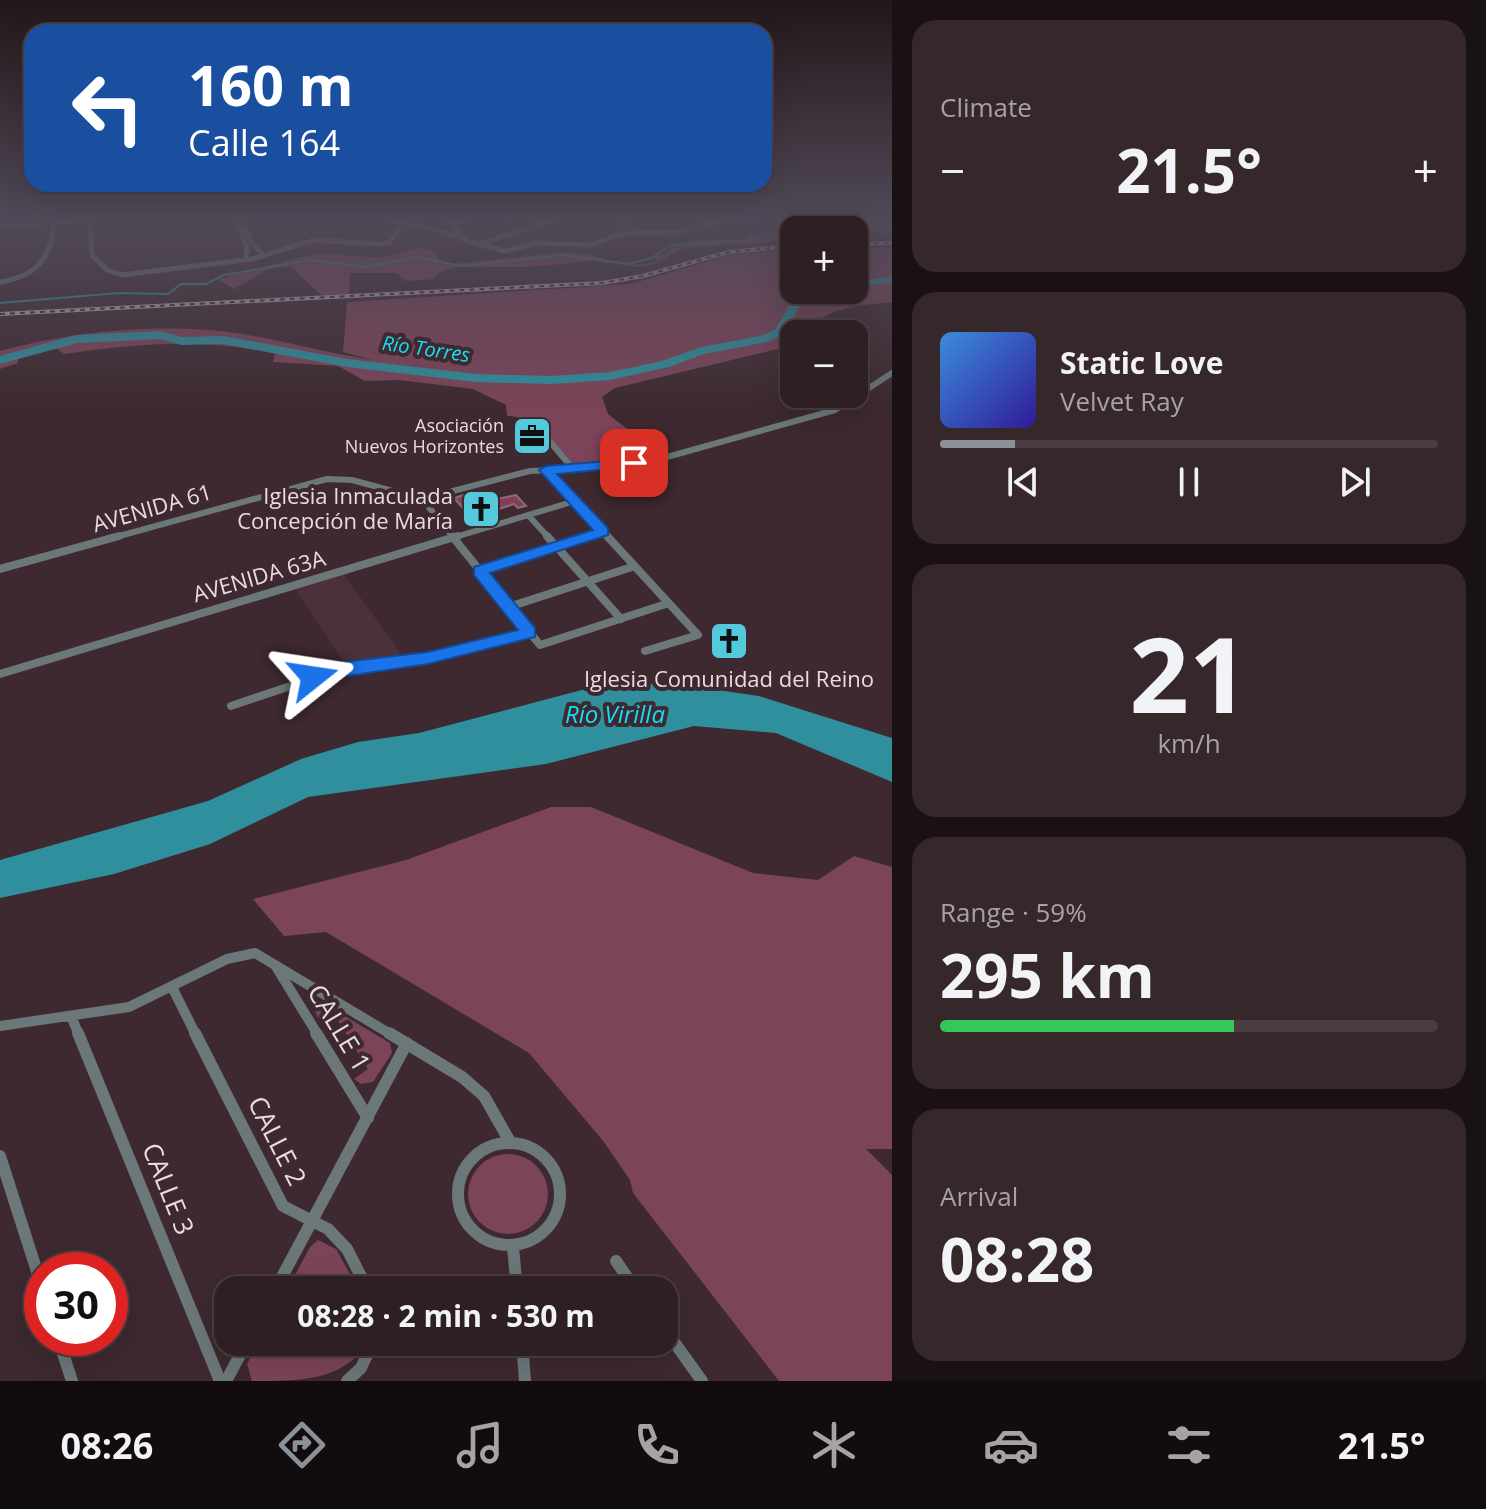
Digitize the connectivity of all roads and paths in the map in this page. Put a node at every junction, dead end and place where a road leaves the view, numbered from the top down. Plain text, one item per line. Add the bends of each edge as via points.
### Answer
1 (892, 373) edge
2 (546, 437) dead end
3 (573, 469) junction
4 (546, 470) junction
5 (422, 499) junction
6 (575, 501) junction
7 (528, 515) junction
8 (603, 532) junction
9 (452, 537) junction
10 (555, 546) junction
11 (635, 566) junction
12 (0, 569) edge
13 (480, 571) junction
14 (586, 581) junction
15 (669, 603) junction
16 (509, 607) junction
17 (621, 619) junction
18 (529, 632) junction
19 (645, 651) dead end
20 (0, 674) edge
21 (231, 706) dead end
22 (273, 961) junction
23 (172, 987) junction
24 (71, 1016) junction
25 (0, 1026) edge
26 (407, 1043) junction
27 (368, 1118) junction
28 (509, 1140) junction
29 (0, 1156) edge
30 (312, 1222) junction
31 (513, 1247) junction
32 (31, 1252) edge
33 (616, 1261) dead end
34 (283, 1276) edge
35 (361, 1276) edge
36 (516, 1276) edge
37 (626, 1276) edge
38 (678, 1348) edge
39 (64, 1356) edge
40 (238, 1356) edge
41 (367, 1356) edge
42 (523, 1356) edge
43 (72, 1381) edge
44 (223, 1381) edge
45 (347, 1381) edge
46 (525, 1381) edge
47 (702, 1381) edge

1 - 3 street via 835,410 770,430 667,457
2 - 3 street
3 - 4 street
4 - 5 street
4 - 6 street
5 - 9 street
5 - 12 street, AVENIDA 61 via 352,480 313,482
6 - 7 street, AVENIDA 63A
6 - 8 street
7 - 9 street, AVENIDA 63A
7 - 10 street
8 - 10 street
8 - 11 street
9 - 13 street
9 - 20 street, AVENIDA 63A
10 - 13 street
10 - 14 street
11 - 14 street
11 - 15 street
13 - 16 street
14 - 16 street
14 - 17 street
15 - 17 street
15 - 19 street via 698,635
16 - 18 street
17 - 18 street via 540,645
18 - 21 street via 428,658 344,668
22 - 23 street via 243,953
22 - 26 street
22 - 27 street, CALLE 1
23 - 24 street via 129,1007
23 - 30 street, CALLE 2 via 277,1197 293,1214
24 - 25 street
24 - 44 street, CALLE 3
26 - 27 street
26 - 28 street via 484,1096
27 - 30 street
28 - 31 street via 525,1143 551,1166 559,1201 544,1233
28 - 31 street via 479,1149 468,1160 459,1192 465,1217 481,1237
29 - 32 street
30 - 34 street
30 - 35 street, CALLE 2 via 328,1229 347,1249
31 - 36 street
33 - 37 street
38 - 47 street
39 - 43 street
40 - 44 street
41 - 45 street
42 - 46 street

